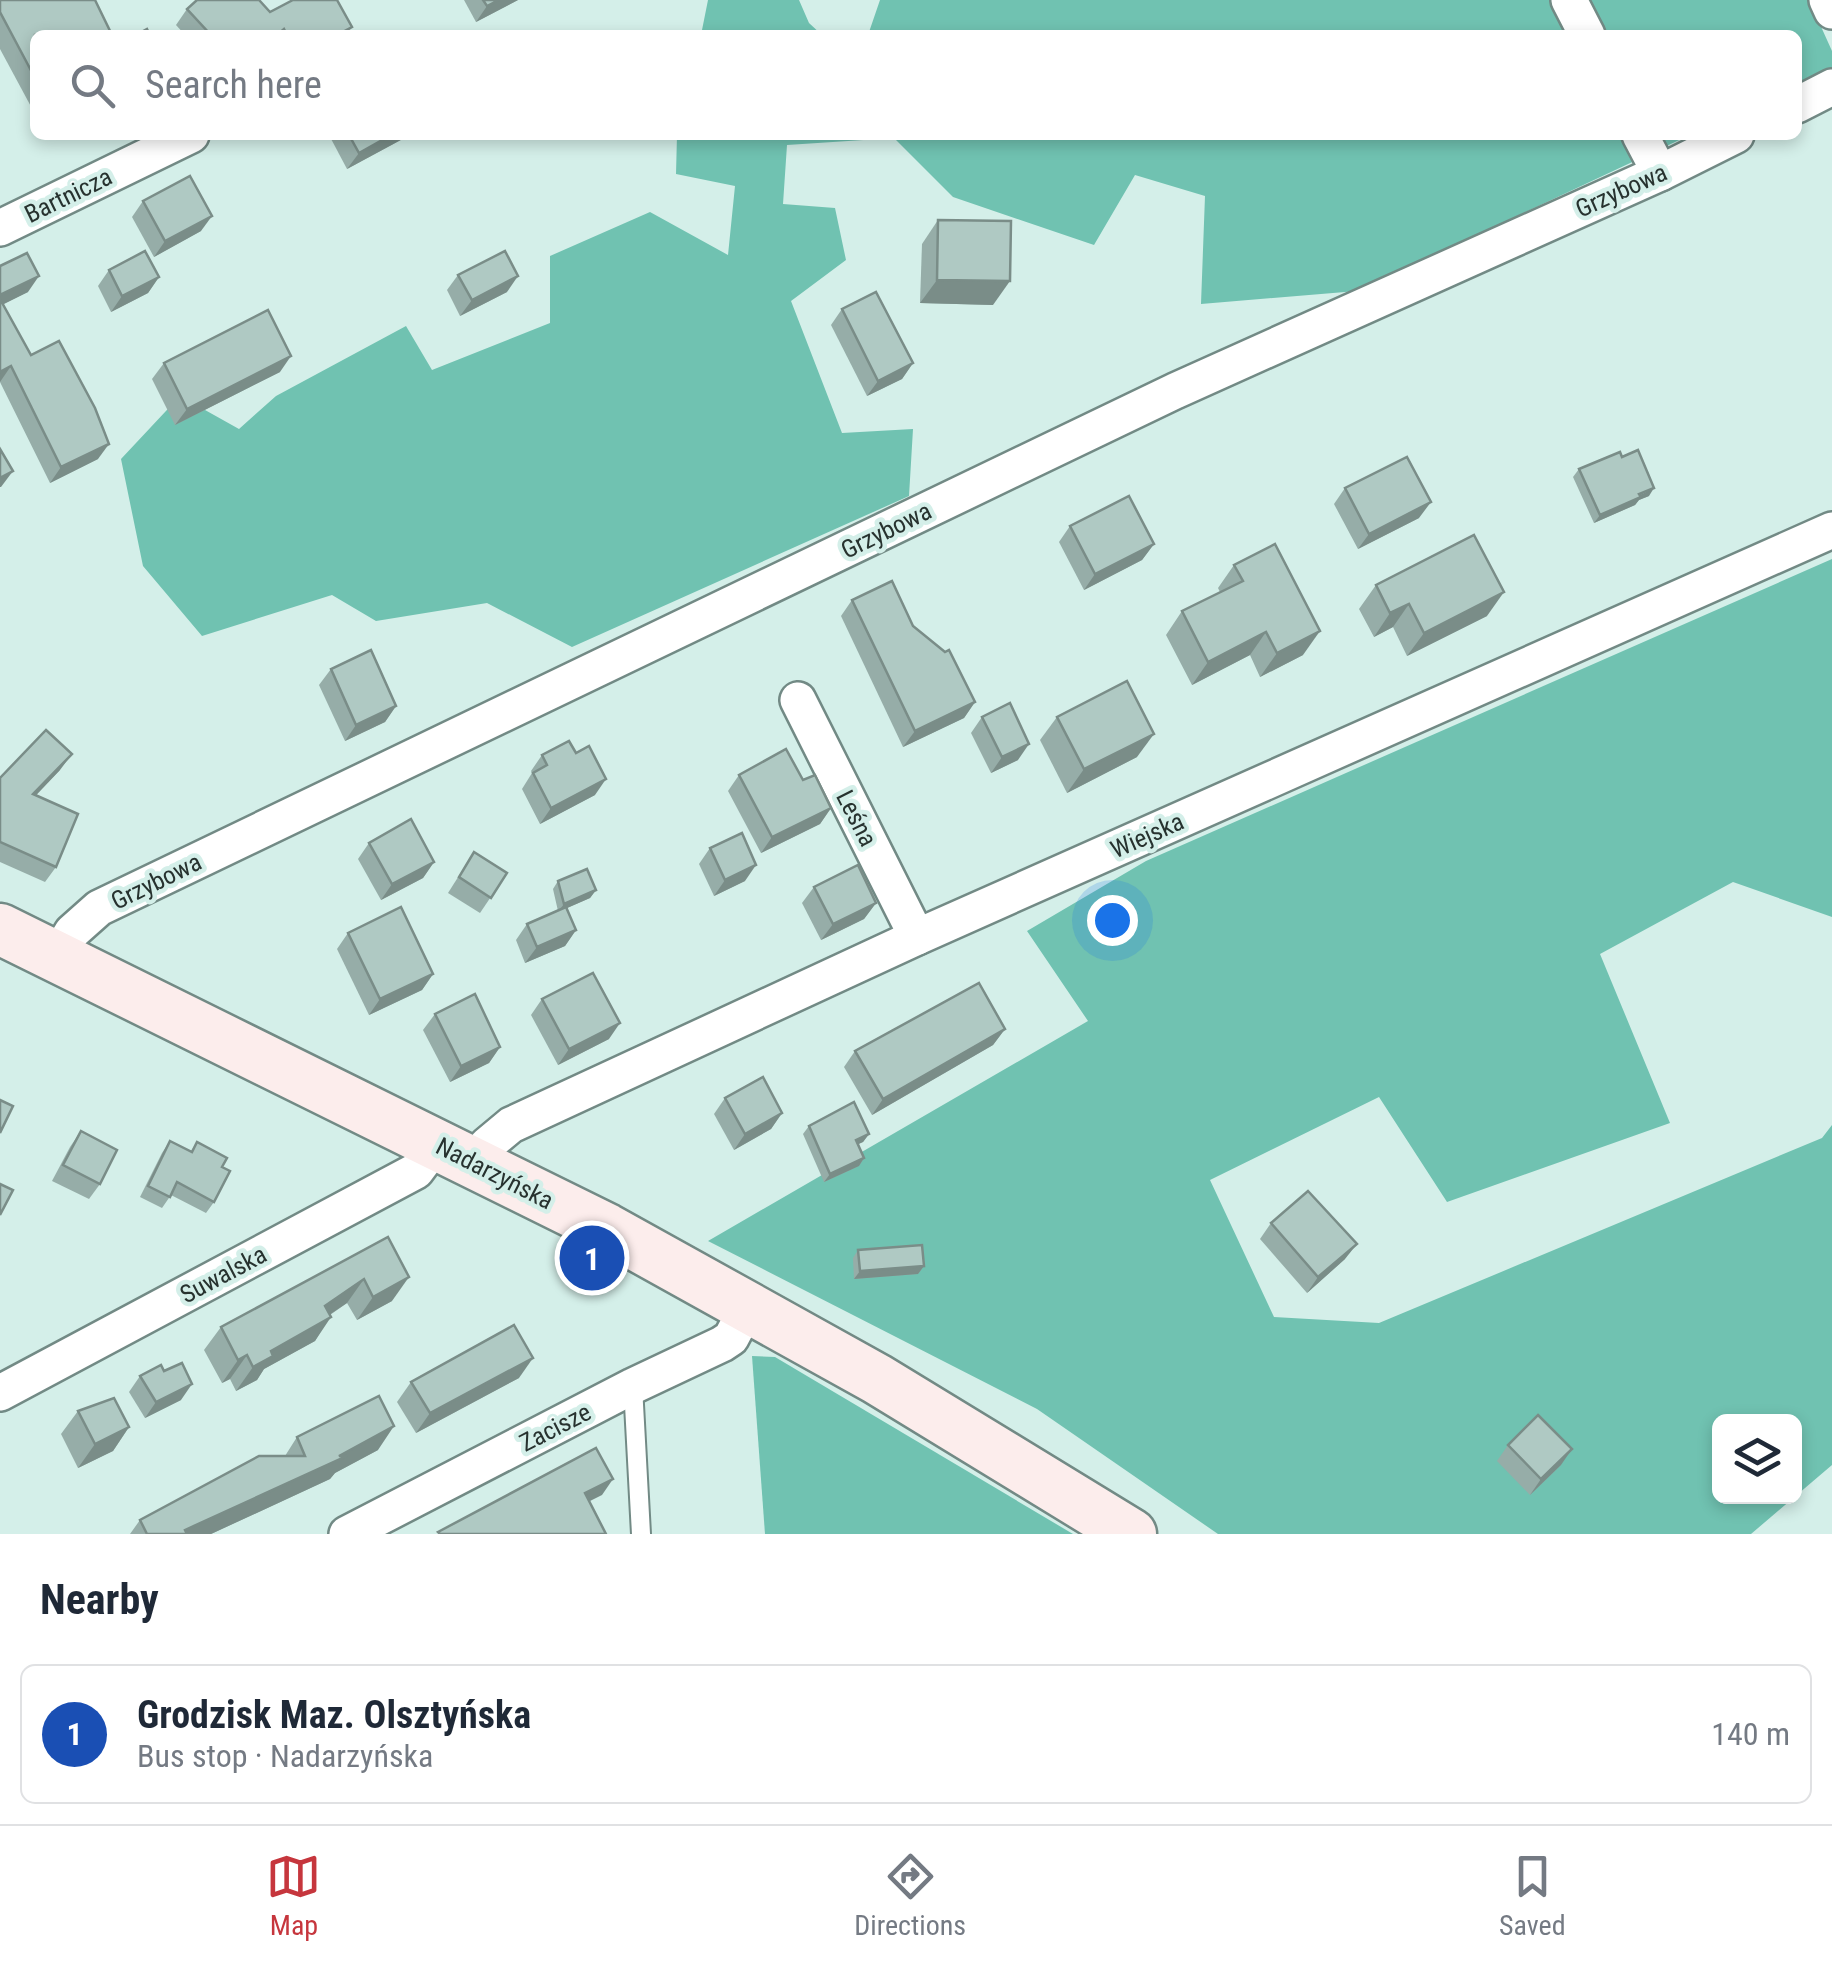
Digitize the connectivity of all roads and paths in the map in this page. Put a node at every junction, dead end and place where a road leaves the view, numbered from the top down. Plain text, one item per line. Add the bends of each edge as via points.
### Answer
1 (1569, 0) edge
2 (1827, 0) edge
3 (1832, 10) edge
4 (1584, 30) edge
5 (1832, 87) edge
6 (1802, 102) edge
7 (181, 140) edge
8 (1643, 140) edge
9 (1726, 140) edge
10 (1660, 173) junction
11 (0, 228) edge
12 (1832, 530) edge
13 (798, 700) dead end
14 (0, 929) edge
15 (917, 937) junction
16 (57, 957) junction
17 (457, 1153) junction
18 (748, 1306) junction
19 (633, 1386) junction
20 (0, 1393) edge
21 (347, 1534) edge
22 (641, 1534) edge
23 (1131, 1534) edge

1 - 4 street
2 - 3 street
5 - 6 street
7 - 11 street, Bartnicza
8 - 10 street
9 - 10 street, Grzybowa
10 - 16 street, Grzybowa via 1175,391 99,908
12 - 15 street, Wiejska
13 - 15 street, Leśna
14 - 16 street, Nadarzyńska
15 - 17 street, Wiejska via 511,1126 487,1145
16 - 17 street, Nadarzyńska
17 - 18 street, Nadarzyńska
17 - 20 street, Suwalska
18 - 19 street, Zacisze via 722,1344
18 - 23 street, Nadarzyńska
19 - 21 street, Zacisze
19 - 22 lane

